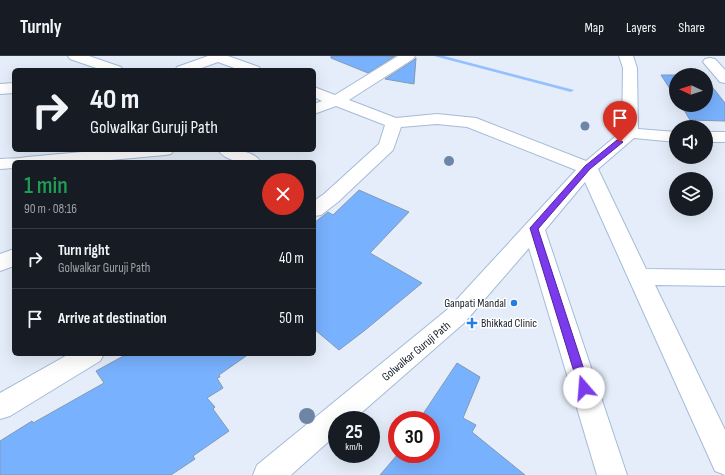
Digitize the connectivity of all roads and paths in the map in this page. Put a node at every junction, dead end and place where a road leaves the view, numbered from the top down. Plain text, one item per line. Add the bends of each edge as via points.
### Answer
1 (75, 56) edge
2 (626, 56) edge
3 (217, 57) edge
4 (405, 58) edge
5 (710, 62) dead end
6 (110, 68) edge
7 (187, 68) edge
8 (248, 68) edge
9 (725, 79) edge
10 (12, 88) edge
11 (0, 89) edge
12 (316, 93) edge
13 (338, 100) junction
14 (12, 103) edge
15 (0, 104) edge
16 (316, 108) edge
17 (394, 123) junction
18 (630, 133) junction
19 (669, 136) edge
20 (725, 136) edge
21 (713, 137) edge
22 (142, 152) edge
23 (231, 152) edge
24 (50, 160) edge
25 (248, 160) edge
26 (12, 163) edge
27 (0, 164) edge
28 (588, 168) junction
29 (322, 194) edge
30 (316, 206) edge
31 (534, 228) junction
32 (12, 250) edge
33 (0, 252) edge
34 (12, 258) edge
35 (0, 263) edge
36 (638, 277) junction
37 (725, 278) edge
38 (88, 356) edge
39 (0, 407) edge
40 (725, 461) edge
41 (268, 475) edge
42 (612, 475) edge

1 - 6 street
2 - 18 street via 630,68
3 - 7 street
3 - 8 street
4 - 13 street
5 - 9 street
10 - 11 street
12 - 13 street
13 - 16 street
13 - 17 street
14 - 15 street
17 - 28 street via 437,119 470,122
17 - 29 street via 387,146
18 - 19 street
18 - 28 street, Golwalkar Guruji Path
20 - 21 street
22 - 24 street
23 - 25 street
26 - 27 street
28 - 31 street, Golwalkar Guruji Path
28 - 36 street
29 - 30 street
31 - 41 street, Golwalkar Guruji Path via 456,316
31 - 42 street
32 - 33 street
34 - 35 street
36 - 37 street
36 - 40 street
38 - 39 street

